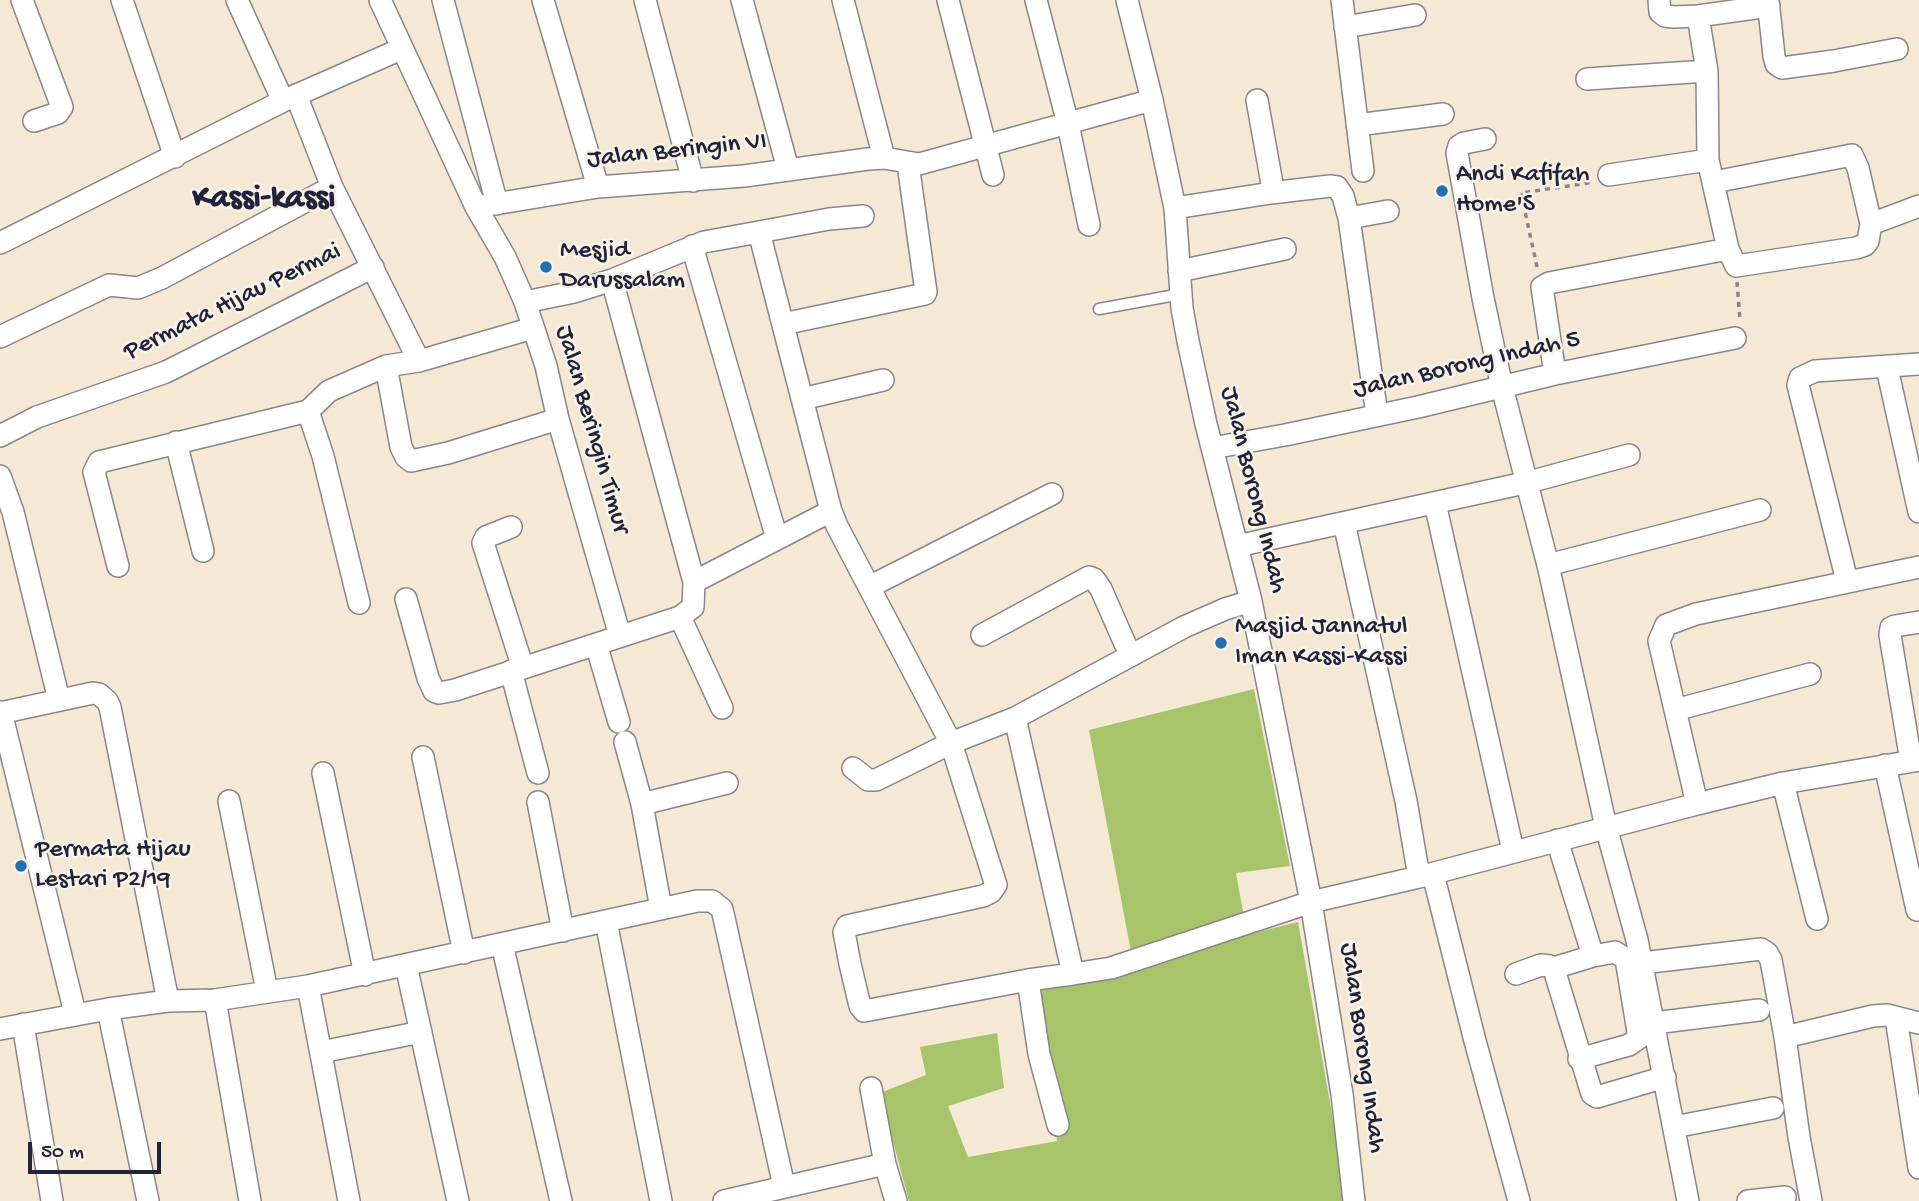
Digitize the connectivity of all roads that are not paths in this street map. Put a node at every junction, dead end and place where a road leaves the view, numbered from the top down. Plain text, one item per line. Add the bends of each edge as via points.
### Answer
1 (22, 0) edge
2 (122, 0) edge
3 (237, 0) edge
4 (380, 0) edge
5 (443, 0) edge
6 (543, 0) edge
7 (645, 0) edge
8 (742, 0) edge
9 (843, 0) edge
10 (948, 0) edge
11 (1037, 0) edge
12 (1128, 0) edge
13 (1342, 0) edge
14 (1659, 0) edge
15 (1769, 3) edge
16 (1415, 15) dead end
17 (1698, 16) junction
18 (1345, 27) junction
19 (401, 49) junction
20 (1897, 49) dead end
21 (1707, 71) junction
22 (1587, 79) dead end
23 (290, 98) junction
24 (1152, 100) junction
25 (1257, 100) dead end
26 (1443, 114) dead end
27 (34, 121) dead end
28 (1068, 124) junction
29 (1357, 125) junction
30 (1485, 139) dead end
31 (986, 146) junction
32 (175, 157) junction
33 (884, 158) junction
34 (1708, 160) junction
35 (908, 164) junction
36 (788, 169) junction
37 (1363, 172) dead end
38 (993, 175) dead end
39 (1609, 175) road end
40 (693, 181) junction
41 (1714, 182) junction
42 (332, 187) junction
43 (598, 187) junction
44 (1271, 193) junction
45 (497, 204) junction
46 (1919, 206) edge
47 (475, 208) junction
48 (1175, 208) junction
49 (1388, 211) dead end
50 (863, 215) dead end
51 (1349, 218) junction
52 (1871, 224) junction
53 (1089, 225) dead end
54 (760, 232) junction
55 (0, 243) edge
56 (692, 246) junction
57 (1285, 249) dead end
58 (1732, 257) junction
59 (373, 267) junction
60 (1179, 271) junction
61 (612, 280) junction
62 (1181, 294) junction
63 (525, 302) junction
64 (1099, 309) dead end
65 (783, 324) junction
66 (533, 328) junction
67 (0, 337) edge
68 (1735, 338) road end
69 (419, 361) junction
70 (1919, 365) edge
71 (386, 366) junction
72 (1887, 368) junction
73 (1555, 374) junction
74 (883, 380) dead end
75 (1502, 387) junction
76 (802, 399) junction
77 (308, 411) junction
78 (1377, 415) junction
79 (558, 419) junction
80 (0, 436) edge
81 (176, 442) junction
82 (1212, 448) junction
83 (1629, 455) dead end
84 (0, 476) edge
85 (1529, 482) junction
86 (1052, 494) dead end
87 (1435, 503) junction
88 (1760, 510) dead end
89 (831, 511) junction
90 (1919, 512) edge
91 (1344, 523) junction
92 (510, 527) dead end
93 (777, 539) junction
94 (1237, 546) junction
95 (203, 551) dead end
96 (1548, 565) junction
97 (118, 566) dead end
98 (1919, 567) edge
99 (1847, 581) junction
100 (694, 582) junction
101 (869, 587) junction
102 (406, 599) dead end
103 (1251, 601) junction
104 (359, 603) dead end
105 (681, 617) junction
106 (1919, 622) edge
107 (982, 635) dead end
108 (620, 636) junction
109 (596, 644) junction
110 (1130, 655) junction
111 (517, 669) junction
112 (1810, 674) dead end
113 (59, 700) junction
114 (722, 708) dead end
115 (1675, 710) junction
116 (1, 713) edge
117 (1015, 718) junction
118 (951, 743) junction
119 (423, 757) dead end
120 (1915, 760) edge
121 (1885, 765) junction
122 (853, 768) dead end
123 (323, 773) dead end
124 (538, 773) dead end
125 (727, 783) dead end
126 (1783, 783) junction
127 (229, 801) dead end
128 (538, 802) dead end
129 (642, 804) junction
130 (1697, 804) junction
131 (1606, 827) junction
132 (1558, 839) junction
133 (1513, 851) junction
134 (1426, 876) junction
135 (1311, 902) junction
136 (661, 909) junction
137 (1917, 910) dead end
138 (1817, 919) dead end
139 (606, 921) junction
140 (563, 931) junction
141 (502, 944) junction
142 (464, 953) junction
143 (1593, 956) junction
144 (1642, 963) junction
145 (406, 965) junction
146 (1556, 970) junction
147 (1073, 974) junction
148 (1516, 974) dead end
149 (365, 975) junction
150 (1028, 979) junction
151 (309, 986) junction
152 (267, 991) junction
153 (215, 1000) junction
154 (168, 1001) junction
155 (108, 1009) junction
156 (1759, 1010) dead end
157 (75, 1013) junction
158 (1896, 1018) junction
159 (1654, 1023) junction
160 (1919, 1023) edge
161 (23, 1024) junction
162 (0, 1029) edge
163 (421, 1032) junction
164 (1785, 1037) junction
165 (321, 1052) junction
166 (1579, 1059) junction
167 (1665, 1077) junction
168 (871, 1088) dead end
169 (1773, 1108) dead end
170 (1058, 1125) dead end
171 (1674, 1127) junction
172 (886, 1164) junction
173 (1919, 1168) edge
174 (784, 1186) junction
175 (1785, 1197) dead end
176 (653, 1200) edge
177 (52, 1201) edge
178 (148, 1201) edge
179 (250, 1201) edge
180 (349, 1201) edge
181 (458, 1201) edge
182 (561, 1201) edge
183 (724, 1201) edge
184 (896, 1201) edge
185 (1354, 1201) edge
186 (1519, 1201) edge
187 (1688, 1201) edge
188 (1748, 1201) edge
189 (1811, 1201) edge

1 - 27 street via 62,107 58,113
2 - 32 street
3 - 23 street
4 - 19 street, Jalan Beringin Timur
5 - 45 street
6 - 43 street
7 - 40 street
8 - 36 street
9 - 33 street
10 - 31 street
11 - 28 street
12 - 24 street, Jalan Borong Indah
13 - 18 street
14 - 17 street via 1665,16
15 - 17 street
15 - 20 street via 1774,56 1782,68
16 - 18 street
17 - 21 street
18 - 29 street
19 - 23 street
19 - 47 street, Jalan Beringin Timur
21 - 22 street
21 - 34 street
23 - 32 street
23 - 42 street
24 - 28 street
24 - 48 street, Jalan Borong Indah
25 - 44 street
26 - 29 street
28 - 31 street
28 - 53 street
29 - 37 street
30 - 75 street via 1464,143 1457,153
31 - 35 street
31 - 38 street
32 - 55 street
33 - 35 street
33 - 36 street, Jalan Beringin VI
34 - 39 street
34 - 41 street
35 - 65 street via 925,295
36 - 40 street, Jalan Beringin VI
40 - 43 street, Jalan Beringin VI
41 - 52 street via 1853,155
41 - 58 street
42 - 59 street
42 - 67 street via 162,278 138,288 109,285
43 - 45 street, Jalan Beringin VI
44 - 48 street
44 - 51 street via 1337,187
45 - 47 street, Jalan Beringin VI
46 - 52 street
47 - 63 street, Jalan Beringin Timur
48 - 60 street, Jalan Borong Indah
49 - 51 street
50 - 54 street
51 - 78 street
52 - 58 street via 1865,245
54 - 56 street
54 - 65 street
56 - 61 street
56 - 93 street
57 - 60 street
58 - 73 street via 1542,286
59 - 69 street
59 - 80 street, Permata Hijau Permai via 166,372 37,417
60 - 62 street, Jalan Borong Indah
61 - 63 street
61 - 100 street
62 - 64 lane
62 - 82 street, Jalan Borong Indah
63 - 66 street, Jalan Beringin Timur
65 - 76 street
66 - 69 street
66 - 79 street, Jalan Beringin Timur
68 - 73 street, Jalan Borong Indah 5
69 - 71 street
70 - 72 street
71 - 77 street via 329,391
71 - 79 street via 401,447 411,461
72 - 90 street
72 - 99 street via 1815,371 1800,378 1798,385
73 - 75 street, Jalan Borong Indah 5
74 - 76 street
75 - 78 street, Jalan Borong Indah 5
75 - 85 street
76 - 89 street
77 - 81 street
77 - 104 street
78 - 82 street, Jalan Borong Indah 5
79 - 108 street, Jalan Beringin Timur
81 - 95 street
81 - 97 street via 96,466
82 - 94 street, Jalan Borong Indah
83 - 85 street
84 - 113 street
85 - 87 street
85 - 96 street
86 - 101 street
87 - 91 street
87 - 133 street
88 - 96 street
89 - 93 street
89 - 101 street
91 - 94 street
91 - 134 street
92 - 111 street via 486,537 483,543
93 - 100 street
94 - 103 street, Jalan Borong Indah
96 - 131 street
98 - 99 street
99 - 115 street via 1696,614 1666,625 1659,641
100 - 105 street via 694,607
101 - 118 street
102 - 111 street via 434,691 447,692
103 - 110 street via 1225,608
103 - 135 street, Jalan Borong Indah
105 - 108 street
105 - 114 street
106 - 120 street via 1895,626 1890,635
107 - 110 street via 1089,577 1101,589
108 - 109 street
109 - 111 street
109 - 129 street
110 - 117 street
111 - 124 street
112 - 115 street
113 - 116 street
113 - 154 street via 93,693 110,707
115 - 130 street
116 - 157 street
117 - 118 street
117 - 147 street
118 - 122 street via 876,780
118 - 150 street via 996,885 983,896 847,926 844,932 860,1006 872,1010
119 - 142 street
120 - 121 street
121 - 126 street
121 - 137 street
123 - 149 street
125 - 129 street
126 - 130 street
126 - 138 street
127 - 152 street
128 - 140 street
129 - 136 street
130 - 131 street
131 - 132 street
131 - 144 street
132 - 133 street
132 - 143 street
133 - 134 street
134 - 135 street
134 - 186 street
135 - 147 street via 1111,968
135 - 185 street, Jalan Borong Indah
136 - 139 street
136 - 174 street via 712,901 722,909
139 - 140 street
139 - 176 street
140 - 141 street
141 - 142 street
141 - 182 street
142 - 145 street
143 - 146 street
143 - 166 street via 1615,952 1626,959 1640,1038
144 - 159 street
144 - 164 street via 1761,949 1771,960
145 - 149 street
145 - 163 street
146 - 148 street via 1541,965
146 - 166 street
147 - 150 street
149 - 151 street
150 - 170 street via 1039,1054
151 - 152 street
151 - 165 street
152 - 153 street
153 - 154 street
153 - 179 street
154 - 155 street
155 - 157 street
155 - 178 street
156 - 159 street
157 - 161 street
158 - 160 street
158 - 164 street via 1873,1016
158 - 173 street
159 - 167 street
161 - 162 street
161 - 177 street
163 - 165 street
163 - 181 street
164 - 189 street
165 - 180 street
166 - 167 street via 1597,1097
167 - 171 street
168 - 172 street
169 - 171 street
171 - 187 street
172 - 174 street
172 - 184 street
174 - 183 street
175 - 188 street

